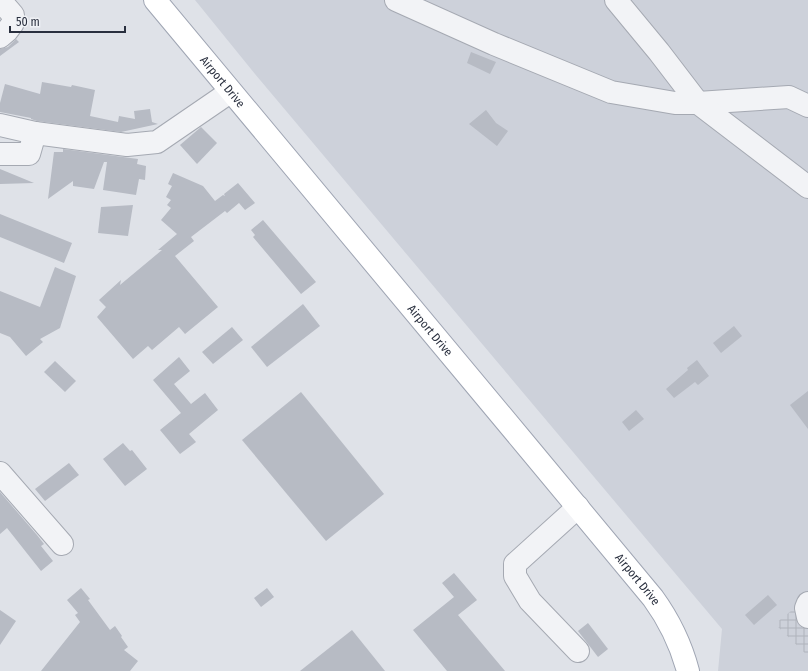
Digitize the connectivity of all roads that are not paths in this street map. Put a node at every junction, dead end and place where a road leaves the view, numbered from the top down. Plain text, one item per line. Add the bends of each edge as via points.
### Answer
1 (0, 0) edge
2 (155, 0) edge
3 (396, 0) edge
4 (616, 0) edge
5 (0, 37) edge
6 (230, 92) junction
7 (698, 103) junction
8 (808, 106) edge
9 (0, 125) edge
10 (35, 133) junction
11 (0, 154) edge
12 (808, 187) edge
13 (0, 472) edge
14 (578, 507) junction
15 (62, 544) dead end
16 (808, 603) edge
17 (808, 617) edge
18 (578, 651) dead end
19 (688, 671) edge

1 - 5 street via 13,15 13,23
2 - 6 main road, Airport Drive
3 - 7 street via 611,92 675,103
4 - 7 street
6 - 10 street via 157,142 127,145
6 - 14 main road, Airport Drive
7 - 8 street via 789,97
7 - 12 street
9 - 10 street
10 - 11 street via 29,154
13 - 15 street
14 - 18 street via 515,564 514,576 530,601
14 - 19 main road, Airport Drive via 664,614 685,658
16 - 17 street

